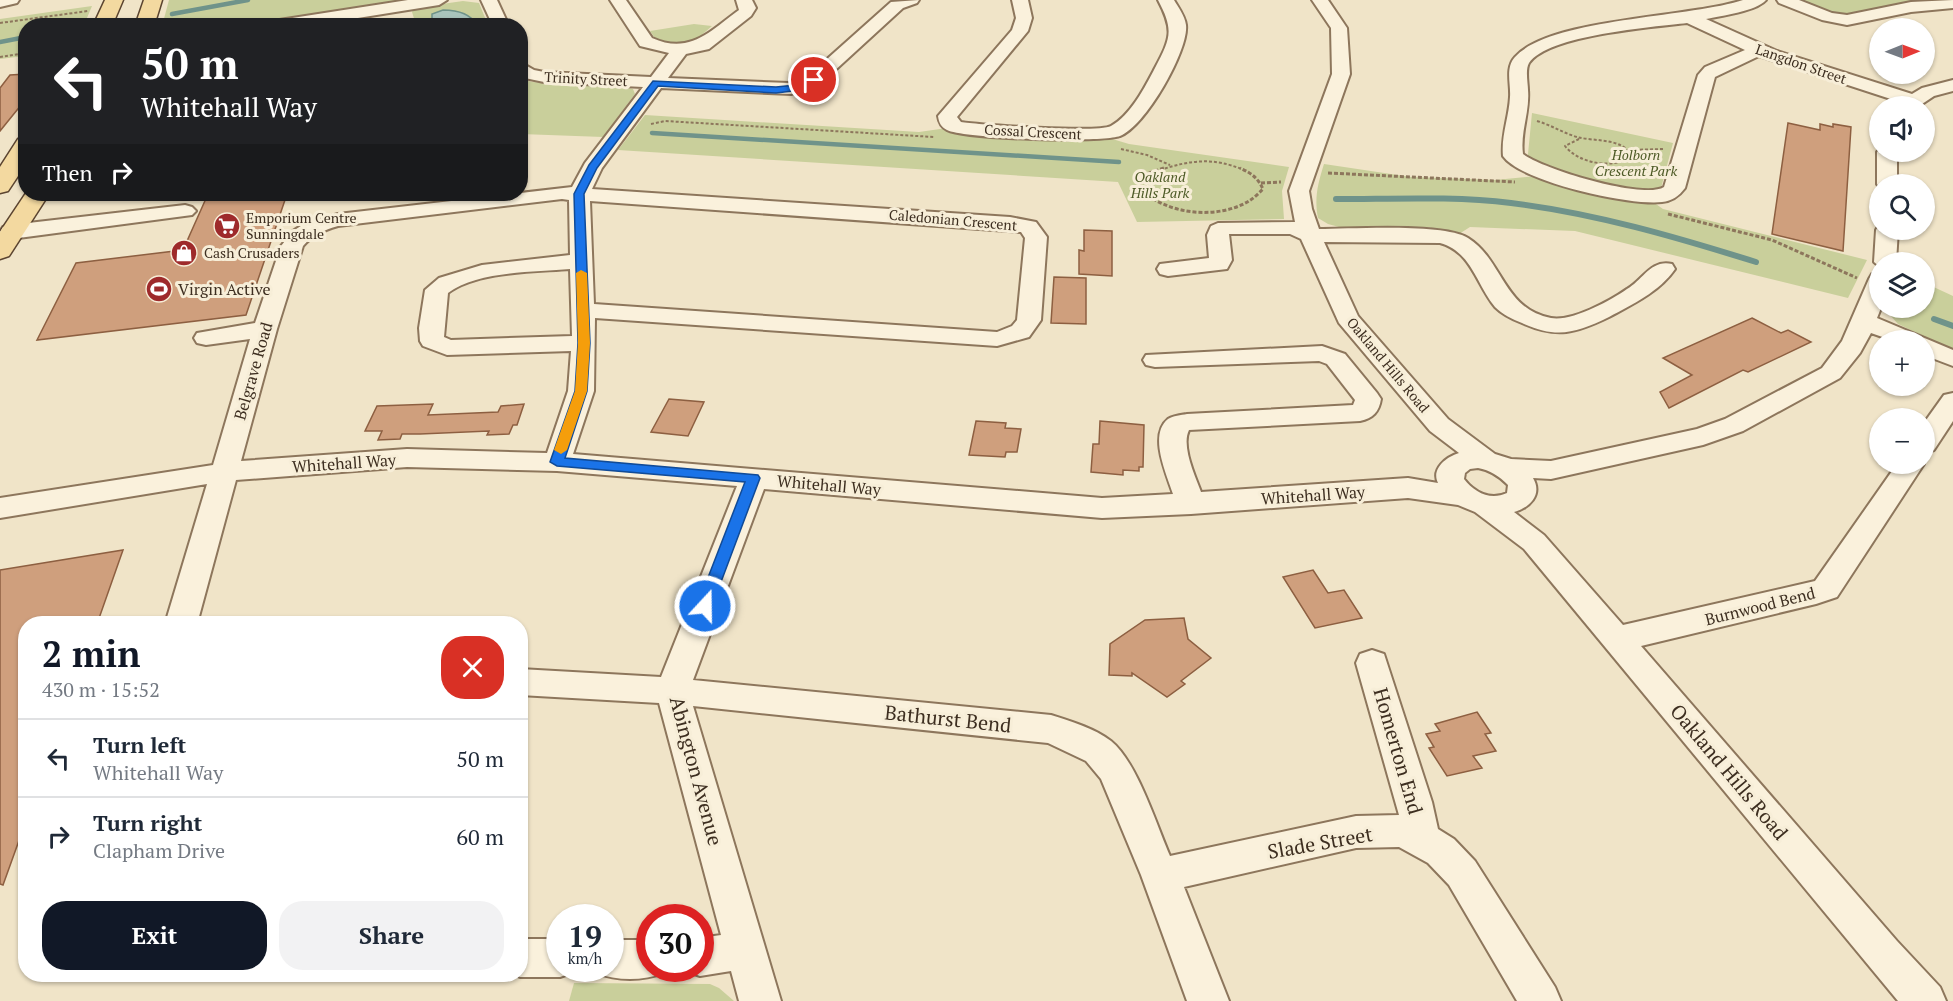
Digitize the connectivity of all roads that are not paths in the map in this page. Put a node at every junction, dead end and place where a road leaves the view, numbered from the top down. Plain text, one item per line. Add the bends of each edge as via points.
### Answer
1 (11, 0) edge
2 (114, 0) edge
3 (153, 0) edge
4 (439, 0) edge
5 (489, 0) edge
6 (618, 0) edge
7 (744, 0) edge
8 (1020, 0) edge
9 (1166, 0) edge
10 (1320, 0) edge
11 (1758, 0) edge
12 (1785, 0) edge
13 (0, 2) edge
14 (897, 2) edge
15 (1950, 3) edge
16 (99, 17) edge
17 (147, 18) edge
18 (362, 18) edge
19 (497, 18) edge
20 (1689, 18) junction
21 (680, 50) junction
22 (1758, 50) junction
23 (528, 74) edge
24 (656, 83) junction
25 (1953, 85) edge
26 (1888, 96) edge
27 (1922, 96) edge
28 (18, 157) edge
29 (0, 186) edge
30 (579, 194) junction
31 (528, 197) edge
32 (32, 201) edge
33 (494, 201) edge
34 (184, 211) edge
35 (1310, 235) junction
36 (6, 241) edge
37 (581, 261) junction
38 (1168, 269) dead end
39 (1664, 269) dead end
40 (1869, 303) edge
41 (582, 310) junction
42 (1862, 321) junction
43 (265, 330) junction
44 (1886, 330) edge
45 (206, 338) dead end
46 (584, 343) junction
47 (1935, 351) edge
48 (1953, 359) edge
49 (1155, 360) dead end
50 (1953, 401) edge
51 (1439, 425) junction
52 (1935, 428) edge
53 (557, 462) junction
54 (1452, 469) junction
55 (224, 472) junction
56 (1904, 474) edge
57 (754, 478) junction
58 (1508, 478) junction
59 (1408, 488) junction
60 (1475, 501) junction
61 (1191, 504) junction
62 (0, 508) edge
63 (1534, 542) junction
64 (183, 616) edge
65 (1617, 639) junction
66 (1372, 663) dead end
67 (528, 682) edge
68 (672, 691) junction
69 (1422, 839) junction
70 (1160, 875) junction
71 (746, 950) junction
72 (714, 955) edge
73 (528, 958) edge
74 (546, 958) edge
75 (760, 1001) edge
76 (1208, 1001) edge
77 (1540, 1001) edge
78 (1925, 1001) edge

1 - 13 street
2 - 16 main road
3 - 17 main road
4 - 18 street
5 - 19 street
6 - 21 street via 646,42
7 - 21 street via 748,8 745,13 703,45
8 - 9 street, Cossal Crescent via 1024,18 1020,31 947,116 951,124 968,129 1087,135 1125,126 1164,69 1173,47 1178,22
10 - 35 street, Oakland Hills Road via 1339,28 1341,74 1299,192
11 - 20 street
12 - 15 street via 1847,20
14 - 24 street, Trinity Street via 805,86 776,90
20 - 22 street, Langdon Street
20 - 22 street via 1573,34 1522,60 1513,156 1523,166 1555,177 1626,194 1666,195 1675,188 1707,75
21 - 24 street
22 - 26 street, Langdon Street
23 - 24 street, Trinity Street
24 - 30 street via 592,167
25 - 27 street
28 - 29 main road
30 - 31 street, Belgrave Road
30 - 37 street
30 - 41 street, Caledonian Crescent via 1010,223 1028,227 1036,237 1029,320 1018,334 997,339
32 - 36 main road
33 - 43 street, Belgrave Road via 358,217 309,229 292,246
34 - 36 street
35 - 38 street via 1293,228 1222,229 1216,240 1222,257 1219,264
35 - 39 street via 1427,234 1458,241 1472,250 1504,302 1525,318 1546,325 1578,323 1636,294
35 - 51 street, Oakland Hills Road via 1347,318
37 - 41 street
37 - 46 street via 450,280 437,290 431,328 432,341 447,348
40 - 42 street
41 - 46 street
42 - 44 street
42 - 58 street via 1844,361 1831,373 1734,425 1682,441
43 - 45 street
43 - 55 street, Belgrave Road
46 - 53 street via 581,391
47 - 48 street
49 - 61 street via 1322,353 1336,359 1368,399 1367,407 1360,413 1183,423 1174,432 1173,444
50 - 52 street
51 - 54 street, Oakland Hills Road
51 - 58 street, Oakland Hills Road
53 - 55 street, Whitehall Way via 406,458
53 - 57 street, Whitehall Way
54 - 58 street, Whitehall Way via 1468,460
54 - 59 street, Whitehall Way
54 - 60 street, Oakland Hills Road via 1453,486
55 - 62 street, Whitehall Way
55 - 64 street, Belgrave Road
56 - 65 street, Burnwood Bend via 1826,589
57 - 61 street, Whitehall Way via 1102,508
57 - 68 street, Abington Avenue
58 - 60 street via 1504,506
58 - 63 street, Oakland Hills Road
59 - 60 street, Whitehall Way
59 - 61 street, Whitehall Way
60 - 63 street, Oakland Hills Road
63 - 65 street, Oakland Hills Road
65 - 78 street, Oakland Hills Road
66 - 69 street, Homerton End
67 - 68 street, Bathurst Bend
68 - 70 street, Bathurst Bend via 1051,729 1098,751 1115,770
68 - 71 street, Abington Avenue
69 - 70 street, Slade Street via 1399,831 1356,832
69 - 77 street, Slade Street via 1442,851 1462,873
70 - 76 street, Bathurst Bend
71 - 72 street
71 - 75 street, Abington Avenue
73 - 74 street

